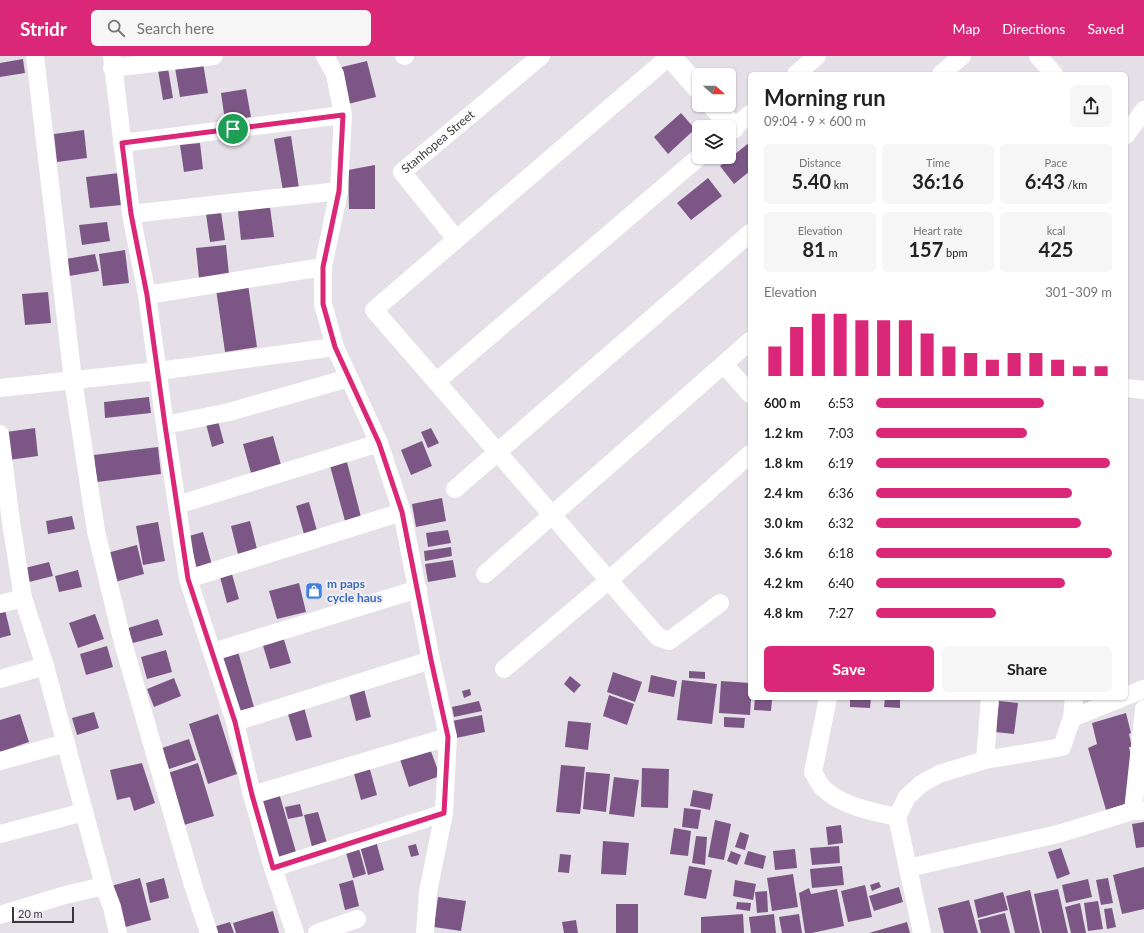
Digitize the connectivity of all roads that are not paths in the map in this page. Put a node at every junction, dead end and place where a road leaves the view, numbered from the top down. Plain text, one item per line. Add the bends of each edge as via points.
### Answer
1 (35, 56) edge
2 (214, 56) edge
3 (325, 56) edge
4 (541, 56) edge
5 (670, 56) edge
6 (817, 56) edge
7 (962, 56) edge
8 (1038, 56) edge
9 (112, 62) edge
10 (798, 72) edge
11 (943, 72) edge
12 (1052, 72) edge
13 (692, 81) edge
14 (1144, 110) edge
15 (343, 115) junction
16 (748, 116) edge
17 (736, 126) edge
18 (1128, 132) edge
19 (122, 143) junction
20 (692, 163) edge
21 (339, 191) junction
22 (131, 214) junction
23 (748, 236) edge
24 (456, 240) junction
25 (323, 267) junction
26 (147, 295) junction
27 (748, 343) edge
28 (335, 347) junction
29 (724, 364) junction
30 (158, 371) junction
31 (349, 378) junction
32 (73, 380) junction
33 (436, 382) junction
34 (0, 388) edge
35 (1128, 388) edge
36 (1144, 390) edge
37 (748, 392) edge
38 (165, 425) junction
39 (0, 440) edge
40 (379, 443) junction
41 (497, 452) junction
42 (748, 456) edge
43 (455, 489) dead end
44 (177, 505) junction
45 (402, 512) junction
46 (551, 515) junction
47 (5, 524) edge
48 (485, 574) dead end
49 (188, 579) junction
50 (608, 581) junction
51 (418, 589) junction
52 (23, 598) junction
53 (720, 603) dead end
54 (0, 604) edge
55 (213, 652) junction
56 (431, 660) junction
57 (44, 666) junction
58 (504, 669) dead end
59 (0, 679) edge
60 (1144, 689) edge
61 (1128, 695) edge
62 (828, 700) edge
63 (990, 700) edge
64 (1074, 700) edge
65 (1117, 700) edge
66 (1144, 709) edge
67 (1072, 718) junction
68 (235, 722) junction
69 (448, 737) junction
70 (66, 743) junction
71 (985, 760) junction
72 (0, 761) edge
73 (252, 795) junction
74 (1138, 811) edge
75 (84, 812) junction
76 (444, 813) junction
77 (897, 817) junction
78 (0, 834) edge
79 (273, 868) junction
80 (908, 868) junction
81 (104, 886) junction
82 (0, 915) edge
83 (357, 919) dead end
84 (206, 932) edge
85 (118, 933) edge
86 (295, 933) edge
87 (318, 933) edge
88 (425, 933) edge
89 (922, 933) edge

1 - 32 street
2 - 9 street
3 - 15 street via 335,74
4 - 24 street, Stanhopea Street via 402,172
5 - 13 street
5 - 24 street
6 - 10 street
7 - 11 street
8 - 12 street
9 - 19 street
14 - 18 street
15 - 19 street
15 - 21 street
16 - 17 street
19 - 22 street
20 - 33 street
21 - 22 street
21 - 25 street
22 - 26 street
23 - 41 street
24 - 33 street via 374,310
25 - 26 street
25 - 28 street via 323,304
26 - 30 street
27 - 29 street
28 - 30 street
28 - 31 street
29 - 37 street
29 - 46 street
30 - 32 street
30 - 38 street
31 - 38 street via 229,412
31 - 40 street
32 - 34 street
32 - 84 street via 96,531 123,643
33 - 41 street
35 - 36 street
38 - 44 street
39 - 47 street
40 - 44 street
40 - 45 street
41 - 43 street
41 - 46 street
42 - 50 street
44 - 49 street
45 - 49 street
45 - 51 street
46 - 48 street
46 - 50 street
47 - 52 street
49 - 55 street
50 - 53 street via 658,637 669,641
50 - 58 street
51 - 55 street
51 - 56 street
52 - 54 street
52 - 57 street
55 - 68 street
56 - 68 street
56 - 69 street
57 - 59 street
57 - 70 street
60 - 61 street
62 - 77 street via 813,772 823,788 839,799 865,810
63 - 71 street
64 - 67 street
65 - 67 street
66 - 74 street
67 - 71 street via 1062,747
68 - 73 street
69 - 73 street
69 - 76 street
70 - 72 street
70 - 75 street
71 - 77 street via 938,774 921,784 907,798
73 - 79 street
74 - 80 street via 1058,834
75 - 78 street
75 - 81 street
76 - 79 street
76 - 88 street via 428,892
77 - 80 street
79 - 86 street
80 - 89 street
81 - 82 street
81 - 85 street
83 - 87 street

